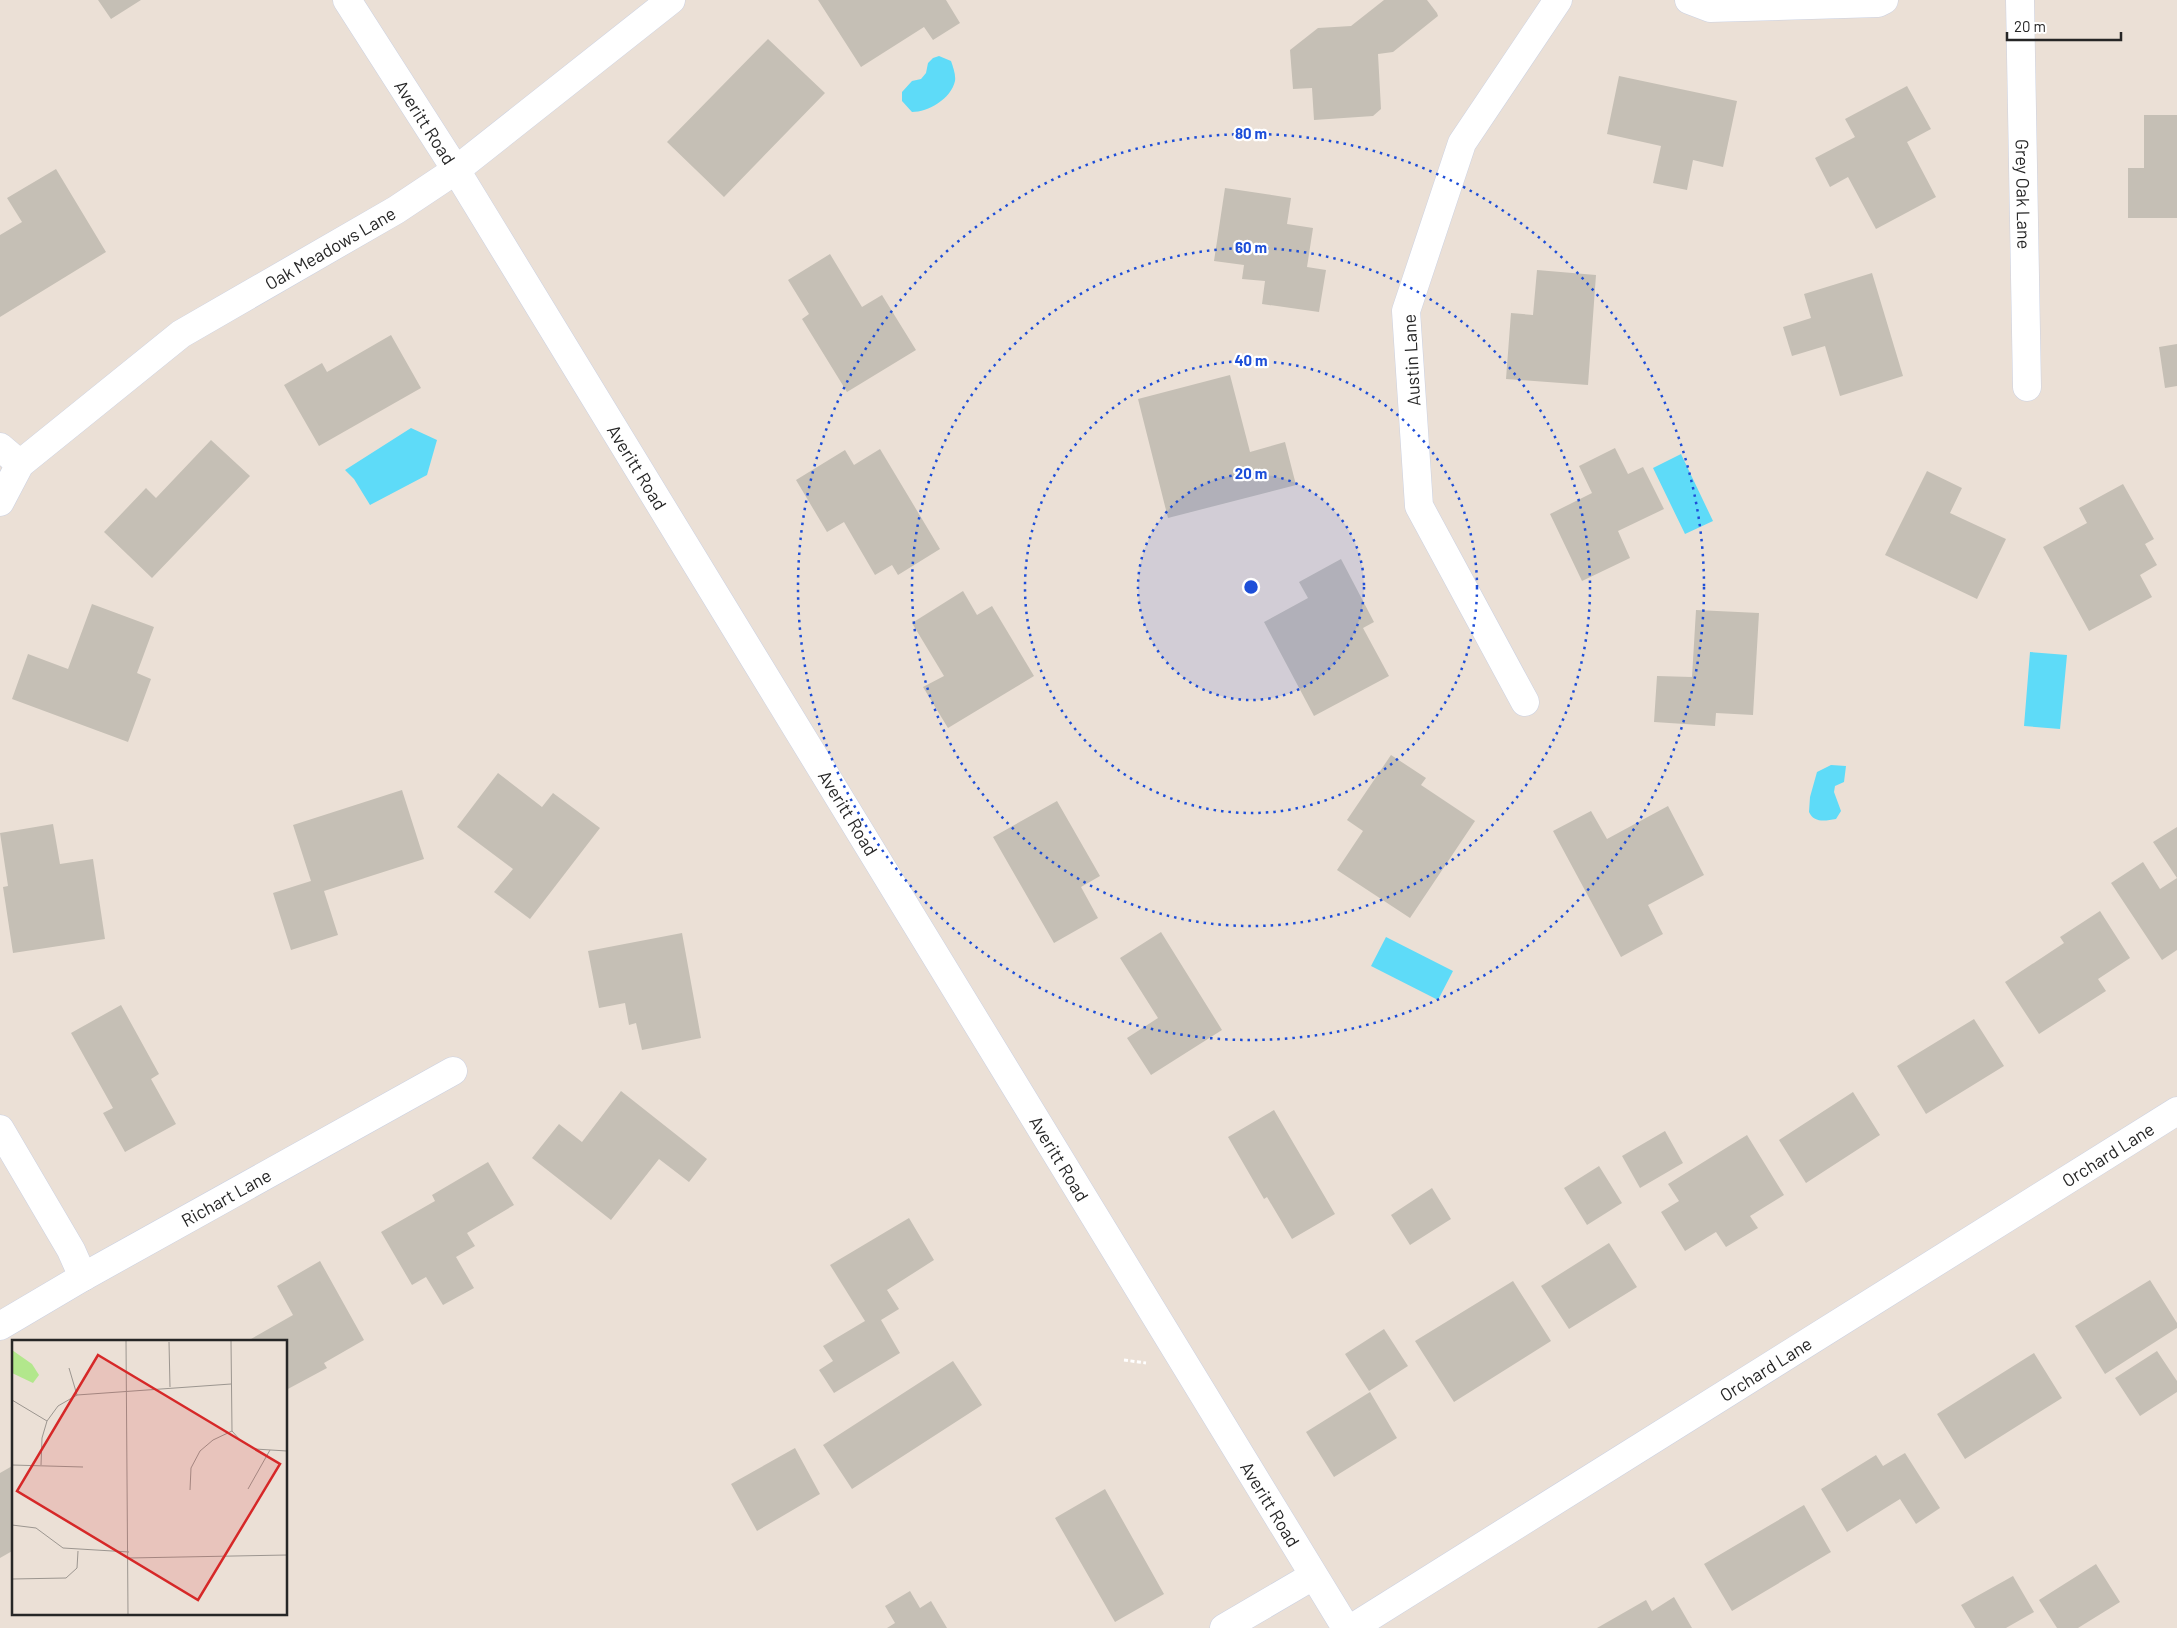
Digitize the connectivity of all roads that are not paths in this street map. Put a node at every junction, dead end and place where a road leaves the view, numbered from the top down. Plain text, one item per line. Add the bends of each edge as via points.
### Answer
1 (347, 0) edge
2 (671, 0) edge
3 (1558, 0) edge
4 (1689, 0) edge
5 (1884, 0) edge
6 (2020, 0) edge
7 (456, 170) junction
8 (2027, 387) dead end
9 (10, 456) edge
10 (0, 502) edge
11 (1525, 702) dead end
12 (453, 1071) dead end
13 (2177, 1111) edge
14 (0, 1129) edge
15 (83, 1277) junction
16 (0, 1326) edge
17 (1313, 1576) junction
18 (1224, 1628) edge
19 (1346, 1628) edge
20 (1352, 1628) edge

1 - 7 street, Averitt Road
2 - 7 street, Oak Meadows Lane
3 - 11 street, Austin Lane via 1462,143 1406,311 1419,506
4 - 5 street via 1710,8 1878,3
6 - 8 street, Grey Oak Lane
7 - 9 street, Oak Meadows Lane via 396,210 181,334
7 - 17 street, Averitt Road
9 - 10 street, Oak Meadows Lane
12 - 15 street, Richart Lane
13 - 20 street, Orchard Lane
14 - 15 street via 71,1250
15 - 16 street, Richart Lane
17 - 18 street
17 - 19 street, Averitt Road

